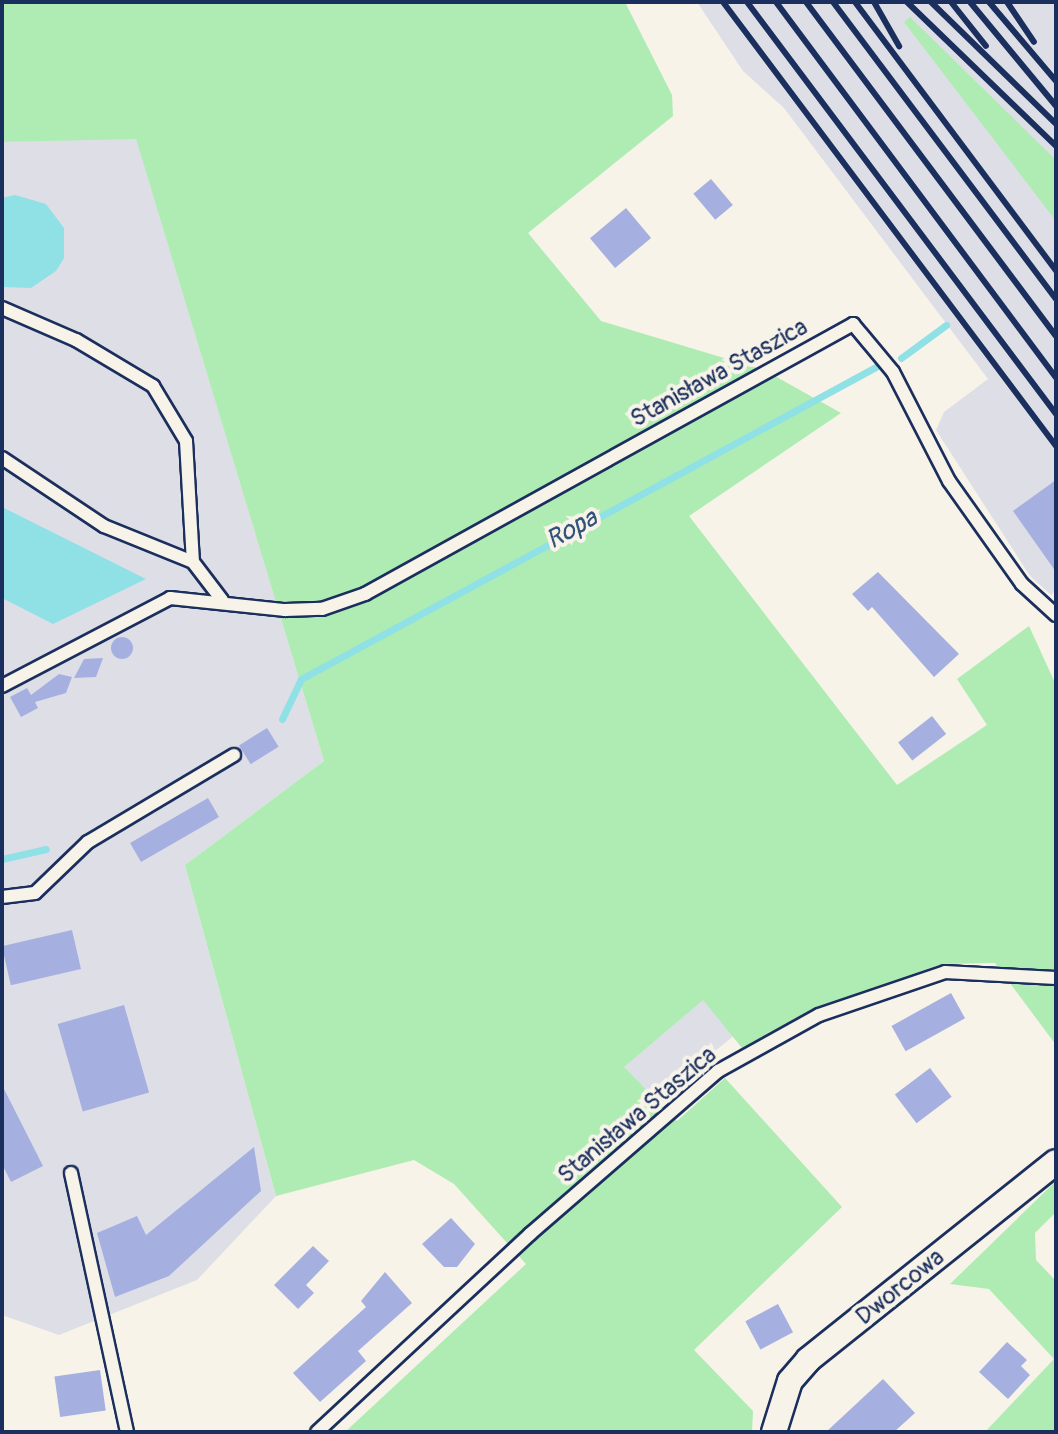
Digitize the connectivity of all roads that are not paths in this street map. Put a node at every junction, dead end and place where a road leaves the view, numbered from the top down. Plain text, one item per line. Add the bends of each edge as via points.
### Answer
1 (2, 308) edge
2 (2, 458) edge
3 (193, 562) junction
4 (222, 600) junction
5 (1056, 615) edge
6 (2, 686) edge
7 (234, 755) dead end
8 (2, 897) edge
9 (1056, 978) edge
10 (1056, 1162) edge
11 (71, 1173) dead end
12 (127, 1432) edge
13 (317, 1432) edge
14 (774, 1432) edge

1 - 3 lane via 76,340 153,386 186,441
2 - 3 lane via 104,526
3 - 4 lane
4 - 5 lane, Stanisława Staszica via 285,610 322,609 365,594 853,324 893,372 949,481 1022,584
4 - 6 lane via 170,598
7 - 8 lane via 88,842 35,893
9 - 13 lane, Stanisława Staszica via 945,972 819,1015 718,1071 530,1234
10 - 14 street, Dworcowa via 808,1360 790,1381
11 - 12 lane

